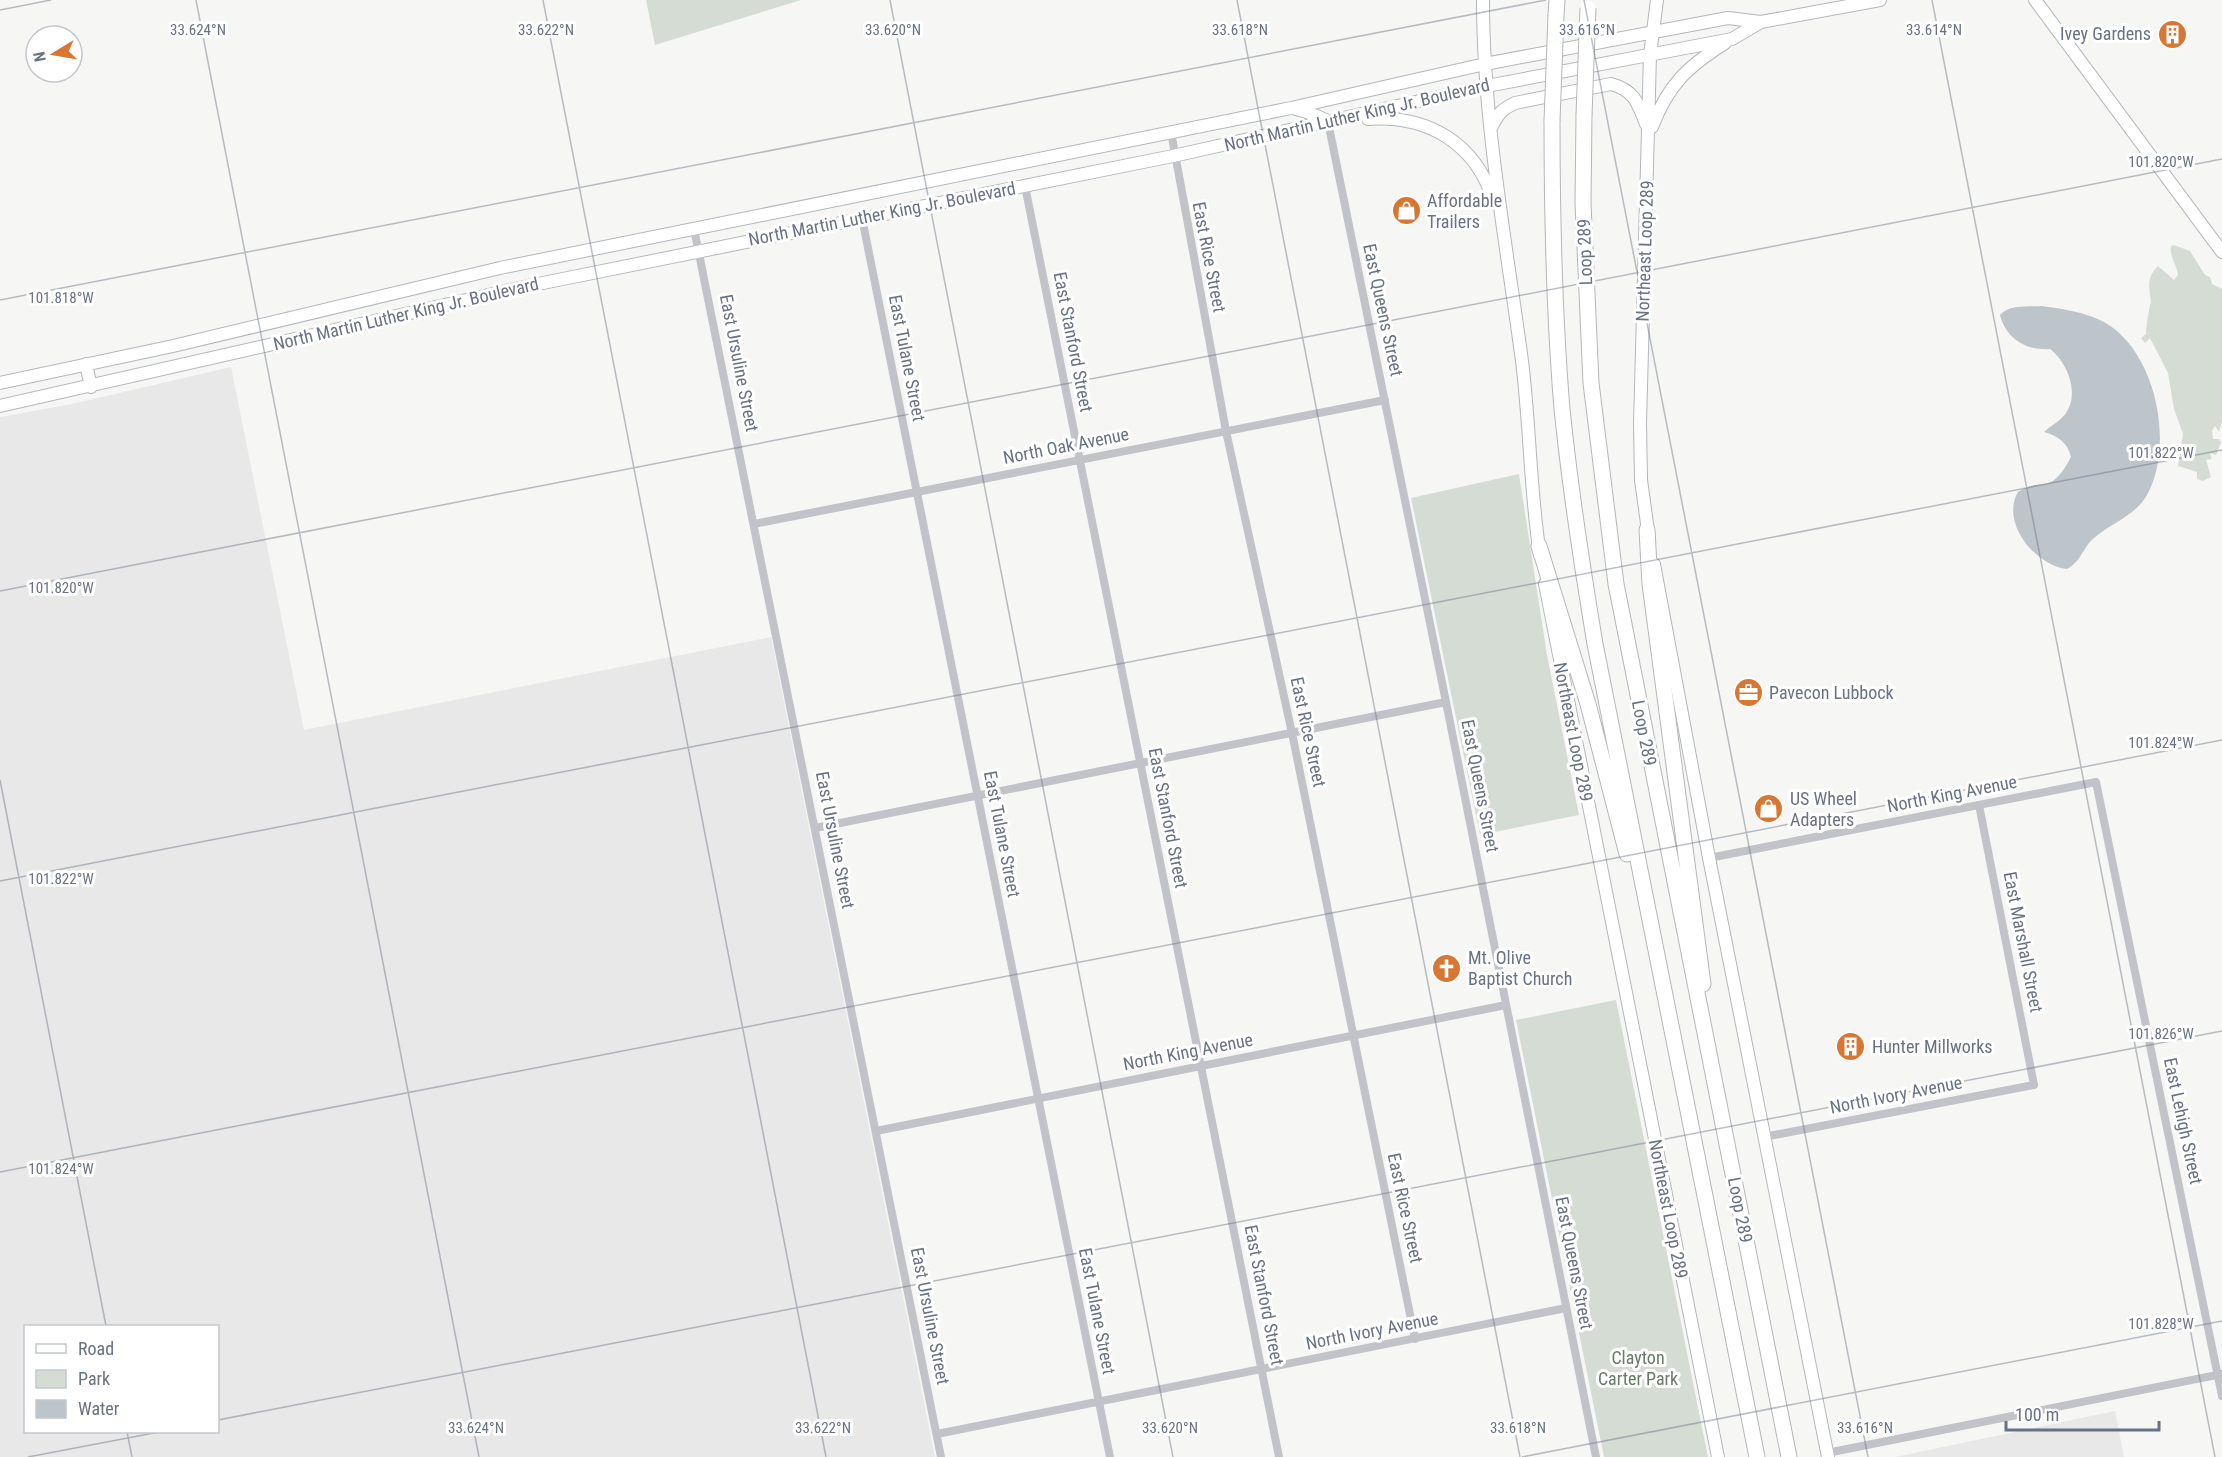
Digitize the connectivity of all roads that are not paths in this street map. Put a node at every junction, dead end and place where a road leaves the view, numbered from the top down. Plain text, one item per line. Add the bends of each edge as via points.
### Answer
1 (1483, 0) edge
2 (1657, 0) edge
3 (1880, 0) edge
4 (2035, 0) edge
5 (1588, 4) edge
6 (1556, 7) edge
7 (1761, 22) junction
8 (1654, 30) junction
9 (1732, 39) junction
10 (1650, 55) junction
11 (1485, 63) junction
12 (1487, 86) junction
13 (1292, 108) junction
14 (1328, 122) junction
15 (1491, 128) junction
16 (1170, 132) junction
17 (1649, 134) junction
18 (1173, 156) junction
19 (1025, 186) junction
20 (862, 218) junction
21 (1502, 226) junction
22 (694, 229) junction
23 (699, 250) junction
24 (2222, 252) edge
25 (86, 364) junction
26 (0, 383) edge
27 (91, 387) junction
28 (1384, 400) junction
29 (0, 406) edge
30 (1226, 431) junction
31 (1079, 460) junction
32 (917, 492) junction
33 (754, 524) junction
34 (1647, 530) junction
35 (1539, 546) junction
36 (1446, 702) junction
37 (1292, 732) junction
38 (1140, 763) junction
39 (2096, 782) joint
40 (977, 795) junction
41 (1979, 806) junction
42 (815, 828) junction
43 (1709, 858) junction
44 (1506, 1005) junction
45 (1353, 1036) junction
46 (1201, 1066) junction
47 (1713, 1079) junction
48 (2034, 1085) joint
49 (1685, 1098) junction
50 (1038, 1099) junction
51 (876, 1131) junction
52 (1764, 1137) junction
53 (1566, 1308) junction
54 (1415, 1339) junction
55 (1262, 1369) junction
56 (2220, 1374) edge
57 (2222, 1396) edge
58 (1099, 1402) junction
59 (937, 1434) junction
60 (1827, 1455) edge
61 (941, 1457) edge
62 (1110, 1457) edge
63 (1279, 1457) edge
64 (1596, 1457) edge
65 (1718, 1457) edge
66 (1756, 1457) edge
67 (1790, 1457) edge

1 - 11 main road, Northeast Loop 289
2 - 8 main road, Northeast Loop 289
3 - 7 main road, North Martin Luther King Jr. Boulevard
4 - 24 main road
5 - 47 highway, Loop 289, bridge via 1583,203 1592,383 1609,539
6 - 49 highway, Loop 289, bridge via 1552,121 1558,345 1568,466 1595,644
7 - 8 main road, North Martin Luther King Jr. Boulevard via 1728,18
7 - 9 main road, North Martin Luther King Jr. Boulevard
8 - 10 main road, Northeast Loop 289
8 - 11 main road, North Martin Luther King Jr. Boulevard
9 - 10 main road, North Martin Luther King Jr. Boulevard
9 - 17 main road via 1686,70 1659,107
10 - 12 main road, North Martin Luther King Jr. Boulevard
10 - 17 main road, Northeast Loop 289
11 - 12 main road, Northeast Loop 289
11 - 13 main road, North Martin Luther King Jr. Boulevard
12 - 14 main road, North Martin Luther King Jr. Boulevard
12 - 15 main road, Northeast Loop 289
13 - 14 main road via 1314,113
13 - 16 main road, North Martin Luther King Jr. Boulevard
14 - 18 main road, North Martin Luther King Jr. Boulevard
14 - 21 main road via 1393,118 1440,132 1461,147 1480,172 1490,188
14 - 28 street, East Queens Street
15 - 17 main road via 1497,116 1515,103 1611,84 1634,96
15 - 21 main road, Northeast Loop 289
16 - 18 street, East Rice Street
16 - 22 main road, North Martin Luther King Jr. Boulevard
17 - 34 main road, Northeast Loop 289 via 1640,424
18 - 19 main road, North Martin Luther King Jr. Boulevard
18 - 30 street, East Rice Street
19 - 20 main road, North Martin Luther King Jr. Boulevard
19 - 31 street, East Stanford Street
20 - 23 main road, North Martin Luther King Jr. Boulevard
20 - 32 street, East Tulane Street
21 - 35 main road, Northeast Loop 289 via 1522,364
22 - 23 street, East Ursuline Street
22 - 25 main road, North Martin Luther King Jr. Boulevard via 500,268
23 - 27 main road, North Martin Luther King Jr. Boulevard
23 - 33 street, East Ursuline Street
25 - 26 main road, North Martin Luther King Jr. Boulevard
25 - 27 main road
27 - 29 main road, North Martin Luther King Jr. Boulevard
28 - 30 street, North Oak Avenue
28 - 36 street, East Queens Street
30 - 31 street, North Oak Avenue
30 - 37 street, East Rice Street
31 - 32 street, North Oak Avenue
31 - 38 street, East Stanford Street
32 - 33 street, North Oak Avenue
32 - 40 street, East Tulane Street
33 - 42 street, East Ursuline Street
34 - 43 main road, Northeast Loop 289
34 - 47 highway via 1650,584 1699,944
35 - 49 highway via 1588,704
35 - 65 main road, Northeast Loop 289
36 - 37 street
36 - 44 street, East Queens Street
37 - 38 street
37 - 45 street, East Rice Street
38 - 40 street
38 - 46 street, East Stanford Street
39 - 41 street, North King Avenue
39 - 56 street, East Lehigh Street
40 - 42 street
40 - 50 street, East Tulane Street
41 - 43 street, North King Avenue
41 - 48 street, East Marshall Street
42 - 51 street, East Ursuline Street
43 - 52 main road, Northeast Loop 289
44 - 45 street, North King Avenue
44 - 53 street, East Queens Street
45 - 46 street, North King Avenue
45 - 54 street, East Rice Street
46 - 50 street, North King Avenue
46 - 55 street, East Stanford Street
47 - 67 highway, Loop 289
48 - 52 street, North Ivory Avenue
49 - 66 highway, Loop 289
50 - 51 street, North King Avenue
50 - 58 street, East Tulane Street
51 - 59 street, East Ursuline Street
52 - 60 main road, Northeast Loop 289
53 - 54 street, North Ivory Avenue
53 - 64 street, East Queens Street
54 - 55 street, North Ivory Avenue
55 - 58 street, North Ivory Avenue
55 - 63 street, East Stanford Street
56 - 57 street, East Lehigh Street
56 - 60 street
58 - 59 street, North Ivory Avenue
58 - 62 street, East Tulane Street
59 - 61 street, East Ursuline Street

